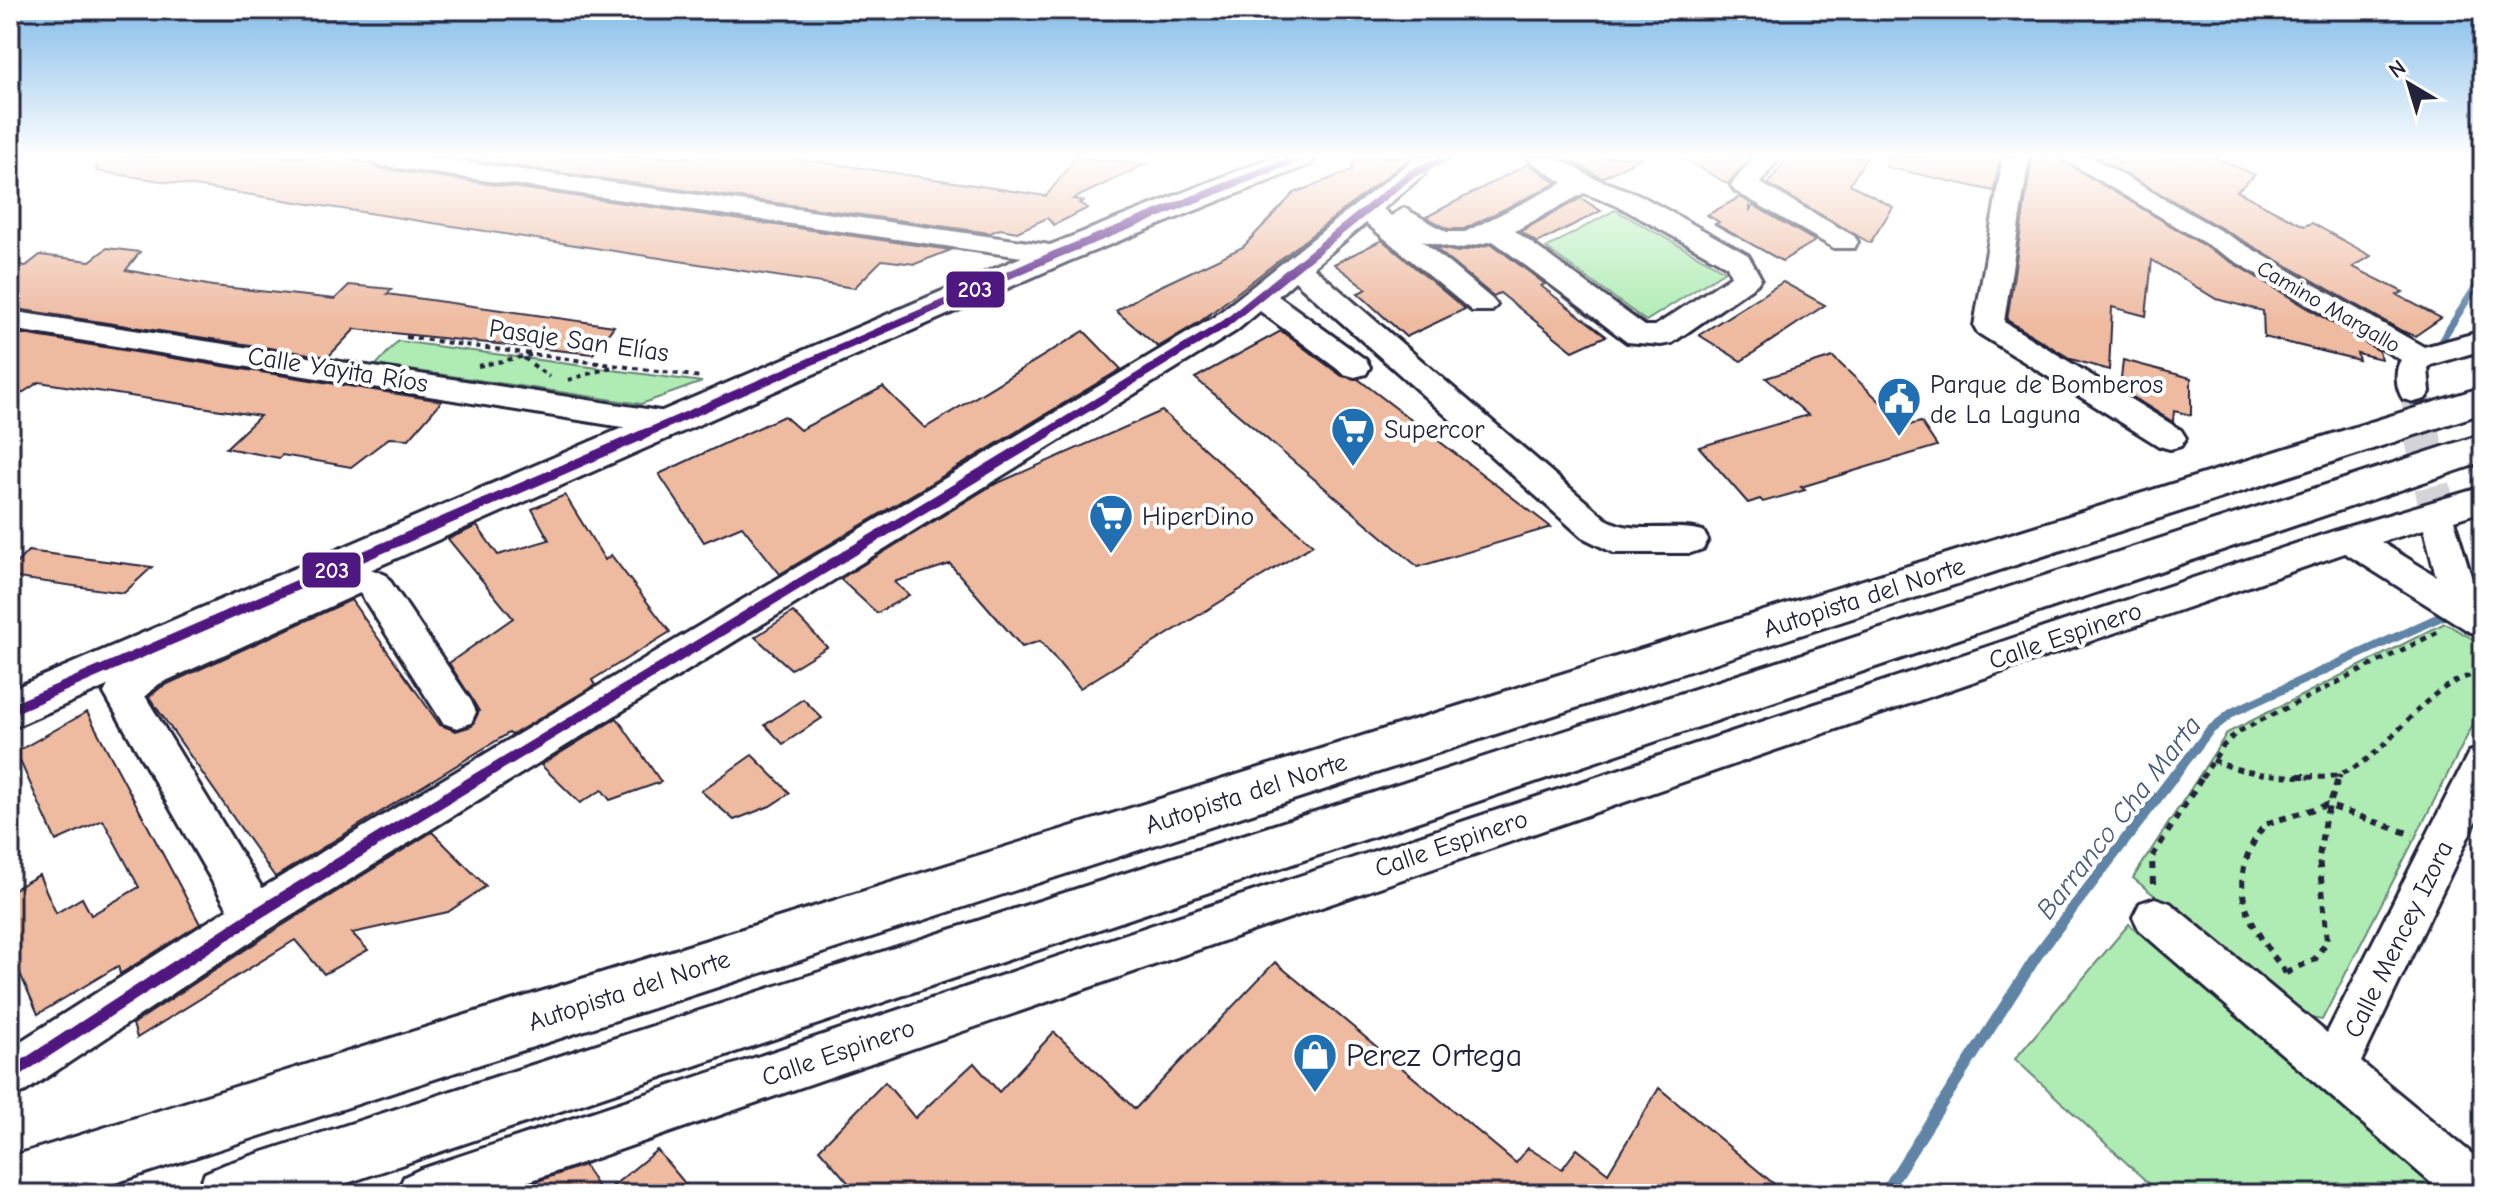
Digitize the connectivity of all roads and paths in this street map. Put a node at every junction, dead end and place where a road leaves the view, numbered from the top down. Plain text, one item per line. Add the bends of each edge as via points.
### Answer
1 (771, 213) edge
2 (1159, 213) edge
3 (1361, 213) edge
4 (1371, 213) edge
5 (1527, 213) edge
6 (1652, 213) edge
7 (1793, 213) edge
8 (2007, 213) edge
9 (2170, 213) edge
10 (1404, 216) dead end
11 (1496, 230) junction
12 (1844, 242) dead end
13 (1057, 254) junction
14 (1295, 266) junction
15 (1259, 296) junction
16 (1482, 305) dead end
17 (1341, 307) junction
18 (10, 320) edge
19 (1305, 330) junction
20 (406, 337) dead end
21 (2483, 340) edge
22 (2420, 358) junction
23 (615, 365) junction
24 (1355, 367) dead end
25 (555, 383) dead end
26 (745, 388) junction
27 (2414, 392) tunnel mouth
28 (2483, 400) edge
29 (666, 423) junction
30 (2170, 438) dead end
31 (2483, 448) edge
32 (2483, 499) edge
33 (2440, 525) tunnel mouth
34 (2349, 539) junction
35 (1691, 540) dead end
36 (358, 568) junction
37 (2464, 619) edge
38 (2483, 673) edge
39 (114, 681) junction
40 (10, 710) edge
41 (457, 712) dead end
42 (2213, 760) junction
43 (2483, 764) edge
44 (2340, 775) junction
45 (2327, 805) junction
46 (2443, 845) junction
47 (255, 915) junction
48 (2155, 917) joint
49 (2286, 973) junction
50 (2249, 998) junction
51 (2333, 1070) junction
52 (10, 1075) edge
53 (500, 1182) edge
54 (10, 1187) edge
55 (226, 1194) edge
56 (421, 1194) edge
57 (2482, 1194) edge

1 - 13 street
2 - 13 main road
3 - 14 street
4 - 16 street
5 - 11 street
6 - 11 street via 1738,261 1747,278 1661,336 1646,340
7 - 12 street
8 - 30 street via 1989,326
9 - 22 street, Camino Margallo
10 - 11 street via 1431,237 1454,243
13 - 26 main road
14 - 15 street
14 - 17 street
15 - 19 street
15 - 47 street via 1225,324
17 - 19 street via 1307,323
17 - 35 street via 1594,528 1614,540
18 - 29 street, Calle Yayita Ríos
19 - 24 street
20 - 23 path, Pasaje San Elías
21 - 22 street
22 - 27 street via 2412,366
23 - 25 path
23 - 26 path, Pasaje San Elías
26 - 29 main road
28 - 54 main road, Autopista del Norte
29 - 36 main road
31 - 55 main road, Autopista del Norte
32 - 34 street, Calle Espinero
33 - 37 street
34 - 37 street
34 - 53 street, Calle Espinero via 2199,598
36 - 39 main road
36 - 41 street
37 - 42 path via 2236,733
38 - 44 path via 2472,671 2426,702
39 - 40 main road
39 - 47 street
42 - 44 path via 2243,773
42 - 48 path via 2152,857
43 - 46 street, Calle Mencey Izora
44 - 45 path
45 - 46 path
45 - 49 path via 2316,875 2327,941 2315,959
45 - 49 path via 2265,824 2245,856 2239,891
46 - 51 street, Calle Mencey Izora
47 - 52 street
48 - 50 street
49 - 50 path
50 - 51 street
51 - 57 street
53 - 56 street, Calle Espinero

